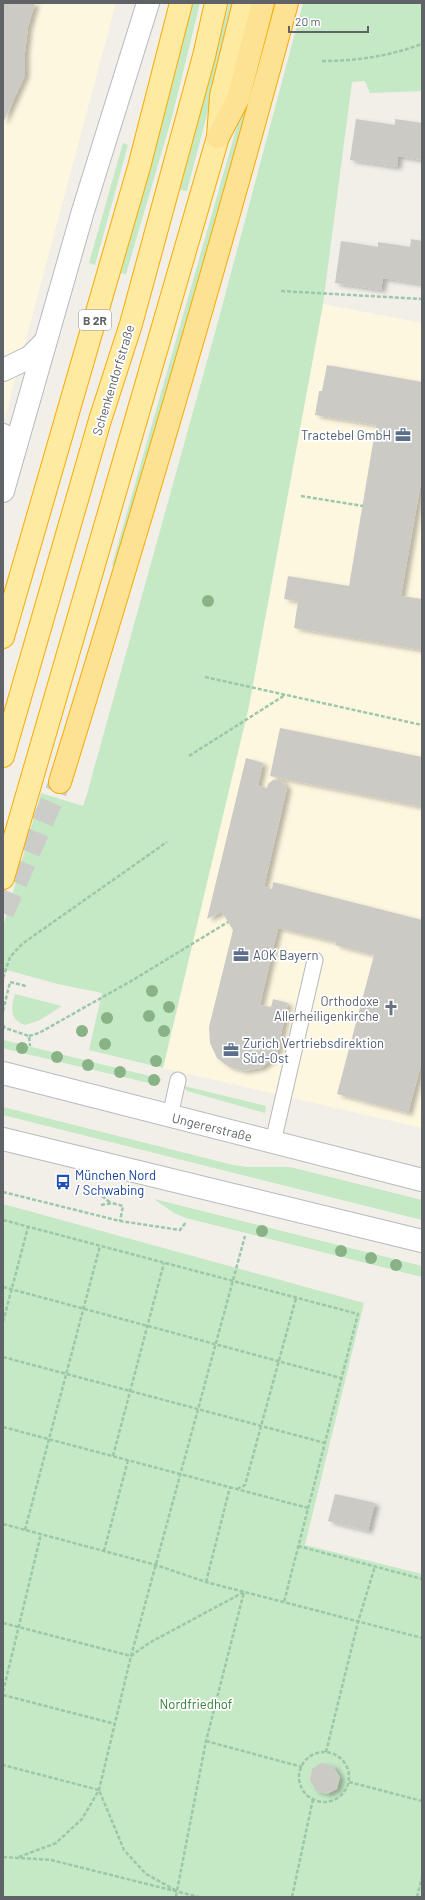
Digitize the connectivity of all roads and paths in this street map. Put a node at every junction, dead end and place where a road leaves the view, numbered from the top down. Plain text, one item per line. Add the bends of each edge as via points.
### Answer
1 (148, 3) edge
2 (181, 3) edge
3 (216, 3) edge
4 (244, 3) edge
5 (263, 3) edge
6 (287, 3) edge
7 (422, 44) edge
8 (322, 61) dead end
9 (218, 137) junction
10 (281, 292) dead end
11 (422, 299) edge
12 (45, 342) junction
13 (3, 370) edge
14 (3, 435) edge
15 (12, 462) junction
16 (3, 491) edge
17 (301, 496) dead end
18 (362, 506) dead end
19 (3, 637) edge
20 (205, 677) dead end
21 (285, 695) junction
22 (422, 725) edge
23 (3, 756) edge
24 (189, 756) dead end
25 (60, 782) tunnel mouth
26 (166, 842) dead end
27 (3, 878) edge
28 (228, 922) dead end
29 (315, 960) dead end
30 (3, 978) edge
31 (26, 986) dead end
32 (3, 1011) edge
33 (3, 1025) edge
34 (29, 1036) junction
35 (30, 1046) dead end
36 (3, 1074) edge
37 (178, 1080) dead end
38 (170, 1116) junction
39 (3, 1139) edge
40 (273, 1142) junction
41 (422, 1180) edge
42 (3, 1192) edge
43 (102, 1196) dead end
44 (112, 1203) junction
45 (101, 1205) dead end
46 (3, 1220) edge
47 (120, 1221) junction
48 (186, 1222) dead end
49 (28, 1227) junction
50 (245, 1236) dead end
51 (422, 1241) edge
52 (100, 1246) junction
53 (164, 1263) junction
54 (233, 1281) junction
55 (3, 1287) edge
56 (12, 1290) junction
57 (296, 1298) junction
58 (83, 1308) junction
59 (3, 1322) edge
60 (148, 1326) junction
61 (216, 1344) junction
62 (3, 1357) edge
63 (279, 1361) junction
64 (66, 1374) junction
65 (342, 1378) junction
66 (131, 1391) junction
67 (199, 1409) junction
68 (262, 1426) junction
69 (3, 1427) edge
70 (49, 1439) junction
71 (325, 1443) junction
72 (113, 1456) junction
73 (128, 1460) junction
74 (181, 1474) junction
75 (230, 1487) junction
76 (236, 1489) junction
77 (308, 1508) junction
78 (3, 1524) edge
79 (25, 1530) junction
80 (40, 1534) junction
81 (298, 1546) junction
82 (104, 1551) junction
83 (156, 1566) junction
84 (375, 1566) junction
85 (422, 1579) edge
86 (206, 1582) junction
87 (244, 1592) junction
88 (284, 1602) junction
89 (358, 1622) junction
90 (3, 1623) edge
91 (18, 1627) junction
92 (422, 1638) edge
93 (131, 1656) junction
94 (3, 1692) edge
95 (3, 1695) edge
96 (115, 1724) junction
97 (206, 1741) junction
98 (326, 1752) junction
99 (3, 1765) edge
100 (302, 1767) junction
101 (348, 1782) junction
102 (99, 1790) junction
103 (313, 1799) junction
104 (422, 1801) edge
105 (19, 1856) junction
106 (3, 1857) edge
107 (422, 1877) edge
108 (177, 1891) junction
109 (176, 1897) edge
110 (199, 1897) edge
111 (292, 1897) edge
112 (417, 1897) edge

1 - 12 main road
2 - 19 highway, B 2R via 136,175
3 - 23 highway, Schenkendorfstraße / B 2R via 131,324 100,420
4 - 9 highway via 222,96
5 - 9 highway via 238,98
6 - 25 highway via 214,267
7 - 8 path via 394,54 368,59
9 - 27 highway
10 - 11 path
12 - 13 main road via 30,357
12 - 15 main road
14 - 15 main road
15 - 16 main road
17 - 18 path
20 - 21 path
21 - 22 path
21 - 24 path
26 - 30 path via 22,944 10,957
28 - 34 path via 133,980 39,1033
29 - 40 lane
31 - 32 path via 10,982
33 - 34 path
34 - 35 path
36 - 38 main road, Ungererstraße
37 - 38 lane
38 - 40 main road, Ungererstraße
39 - 51 main road
40 - 41 main road, Ungererstraße
42 - 47 path
43 - 44 path
44 - 45 path
44 - 47 path via 123,1206
46 - 49 path
47 - 48 path via 180,1230
49 - 52 path
49 - 56 path
50 - 54 path
52 - 53 path
52 - 58 path
53 - 54 path
53 - 60 path
54 - 57 path
54 - 61 path
55 - 56 path
56 - 58 path
56 - 59 path
57 - 63 path
57 - 65 path via 358,1314
58 - 60 path
58 - 64 path
60 - 61 path
60 - 66 path
61 - 63 path
61 - 67 path
62 - 64 path
63 - 65 path
63 - 68 path
64 - 66 path
64 - 70 path
65 - 71 path
66 - 67 path
66 - 72 path
67 - 68 path
67 - 74 path
68 - 71 path
68 - 76 path via 246,1485
69 - 70 path
70 - 72 path
70 - 79 path
71 - 77 path
72 - 73 path
73 - 74 path
73 - 82 path
74 - 75 path
74 - 83 path
75 - 76 path
75 - 86 path
76 - 77 path
77 - 81 path
78 - 79 path
79 - 80 path
80 - 82 path
80 - 91 path
81 - 84 path
81 - 88 path
82 - 83 path
83 - 86 path
83 - 93 path
84 - 85 path
84 - 89 path
86 - 87 path
87 - 88 path
87 - 93 path via 149,1643
87 - 97 path
88 - 89 path
89 - 92 path
89 - 98 path
90 - 91 path
91 - 93 path
91 - 94 path
93 - 96 path
95 - 96 path
96 - 102 path
97 - 100 path
97 - 108 path
98 - 100 path via 311,1756
98 - 101 path via 334,1754 344,1762 349,1774
99 - 102 path
100 - 103 path via 302,1789
101 - 103 path via 341,1795 335,1799 320,1802
101 - 104 path
102 - 105 path via 82,1819 56,1843
102 - 108 path via 124,1850 146,1874
103 - 111 path
105 - 106 path
105 - 108 path via 51,1860
107 - 112 path
108 - 109 path
108 - 110 path

